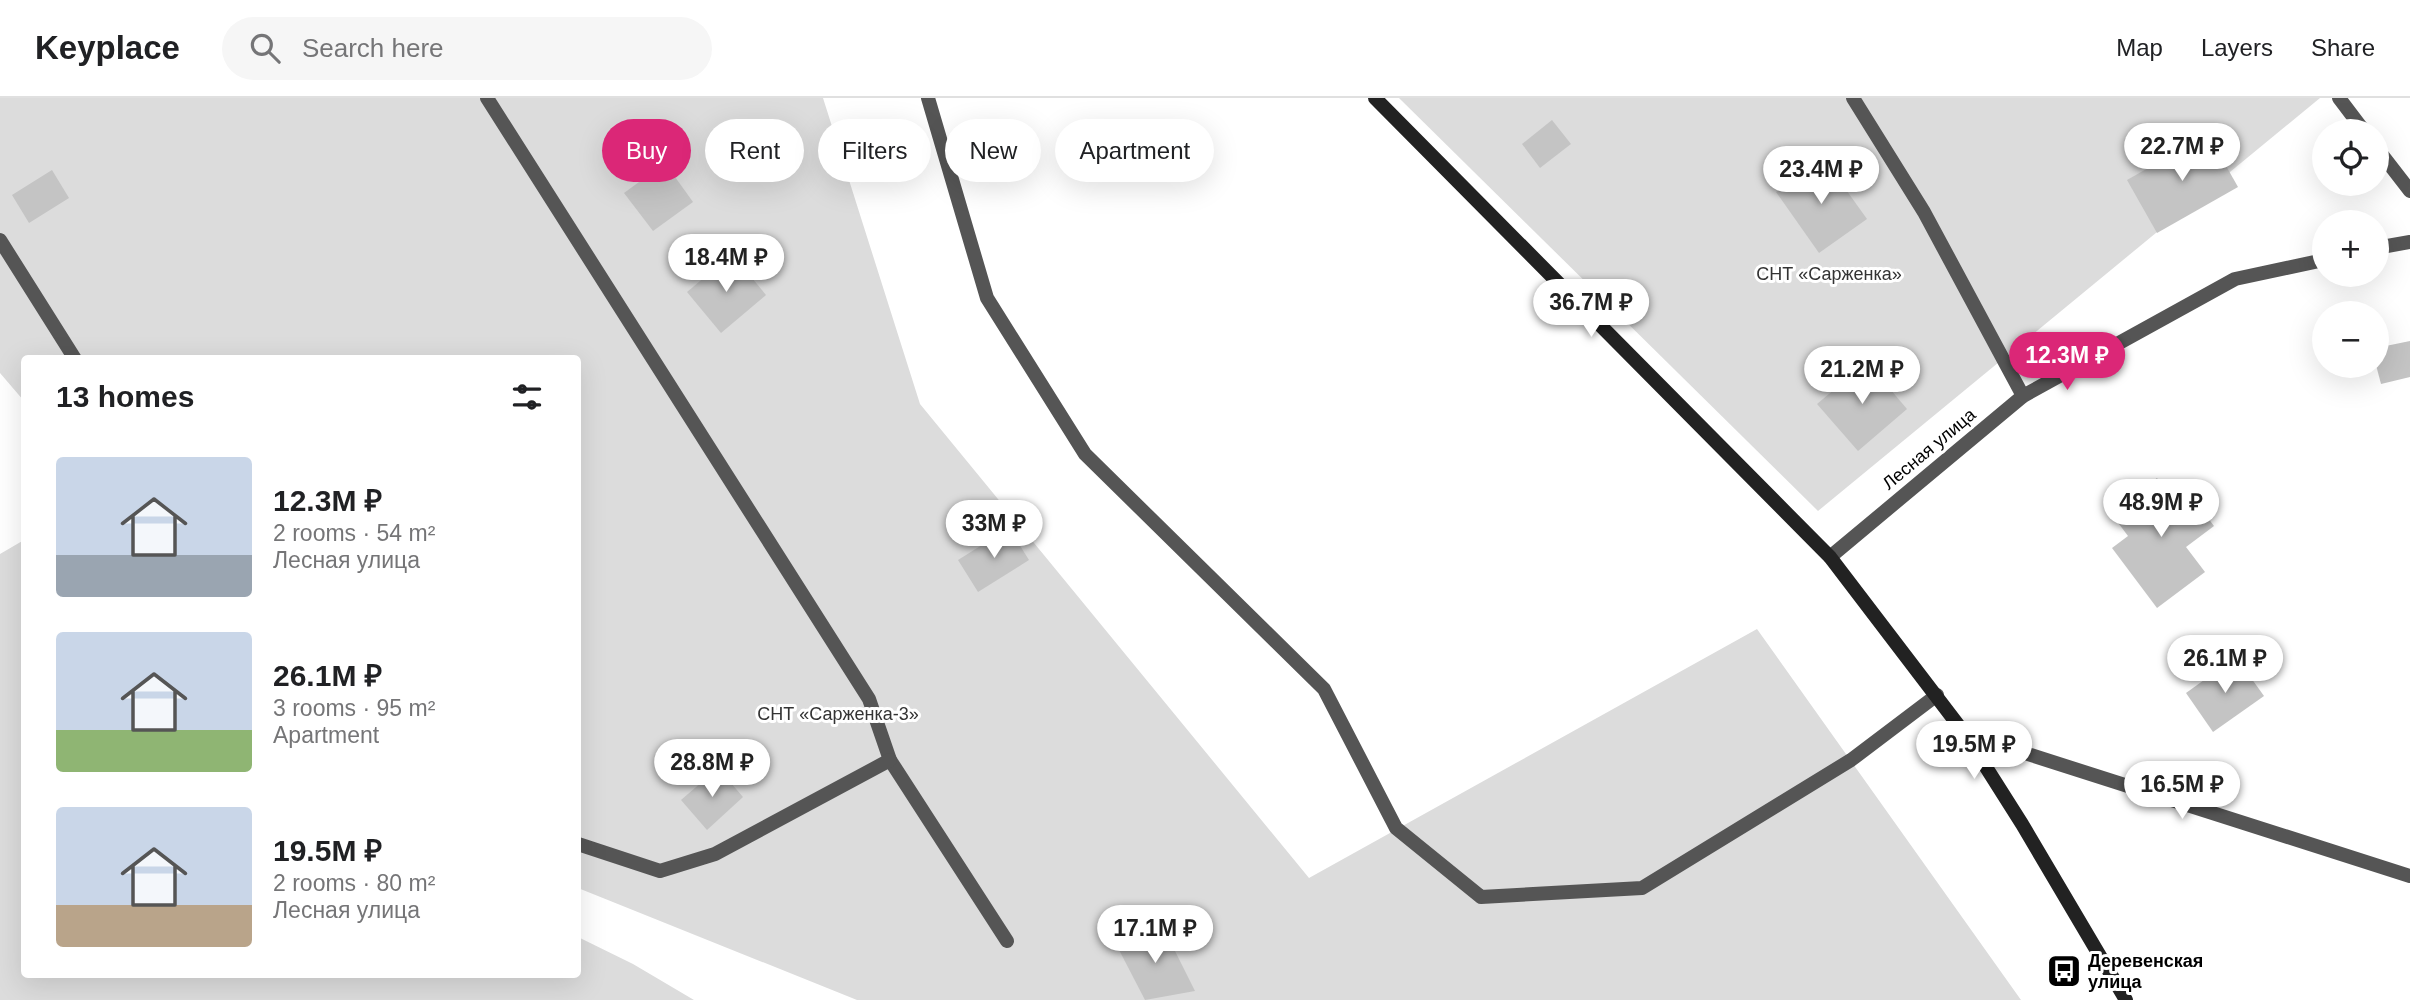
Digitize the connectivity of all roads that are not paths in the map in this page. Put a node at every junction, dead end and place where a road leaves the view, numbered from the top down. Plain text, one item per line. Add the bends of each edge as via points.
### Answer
1 (487, 98) edge
2 (928, 98) edge
3 (1375, 98) edge
4 (1853, 98) edge
5 (2339, 98) edge
6 (2355, 119) edge
7 (2389, 164) edge
8 (2410, 191) edge
9 (0, 240) edge
10 (2409, 241) edge
11 (2389, 245) edge
12 (2312, 263) edge
13 (72, 355) edge
14 (2023, 396) junction
15 (1830, 557) junction
16 (1937, 695) junction
17 (1965, 734) junction
18 (890, 760) junction
19 (581, 845) edge
20 (2410, 876) edge
21 (1007, 941) dead end
22 (2126, 1000) edge

1 - 18 street via 869,699
2 - 16 street via 987,298 1085,454 1324,689 1396,828 1481,897 1642,888 1851,760
3 - 15 main road
4 - 14 street via 1924,212
5 - 6 street
7 - 8 street
9 - 13 street
10 - 11 street
12 - 14 street, Лесная улица via 2235,279
14 - 15 street, Лесная улица
15 - 16 main road
16 - 17 main road
17 - 20 street
17 - 22 main road
18 - 19 street via 715,854 660,871
18 - 21 street

